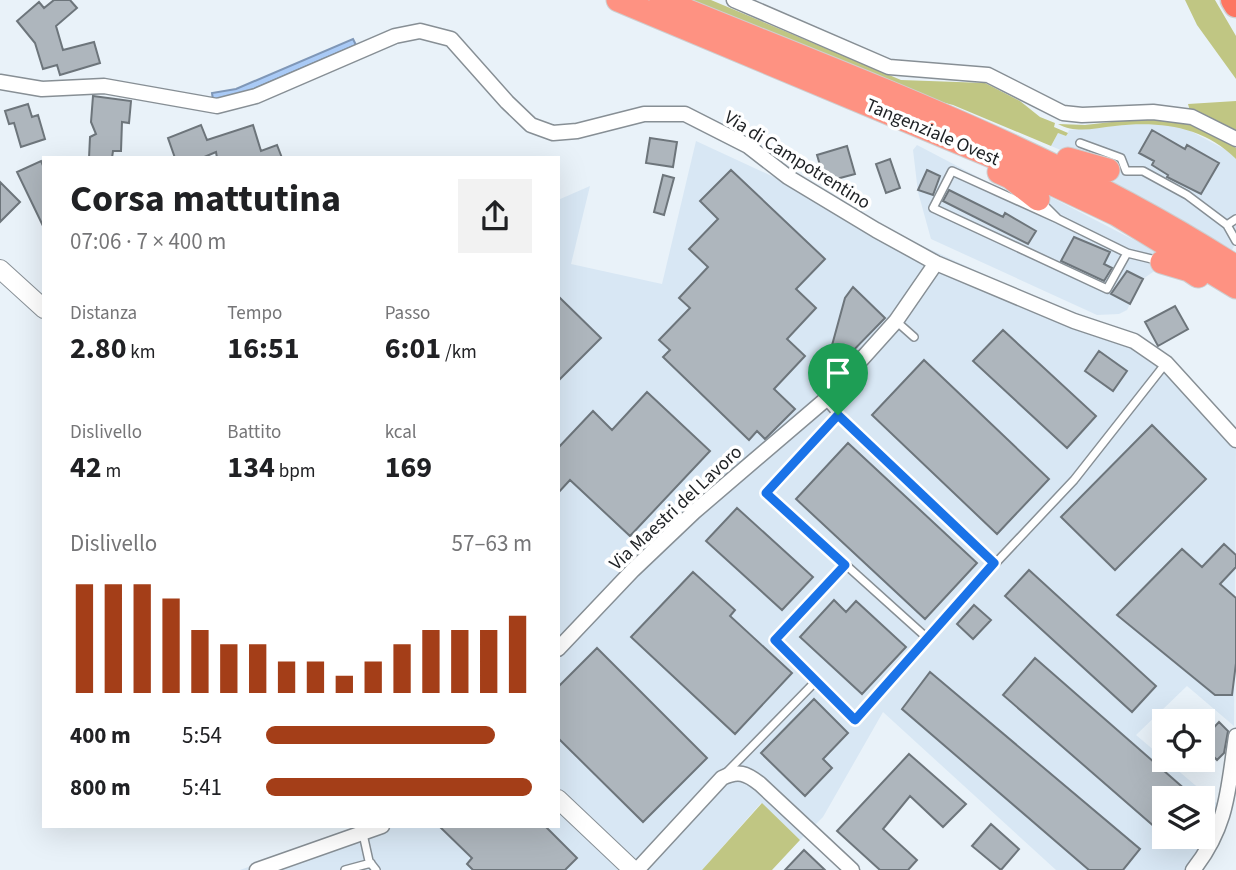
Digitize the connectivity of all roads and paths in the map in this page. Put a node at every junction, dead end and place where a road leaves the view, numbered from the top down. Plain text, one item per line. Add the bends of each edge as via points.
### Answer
1 (611, 0) edge
2 (618, 0) edge
3 (734, 0) edge
4 (1233, 0) edge
5 (652, 5) edge
6 (1236, 5) edge
7 (0, 82) edge
8 (917, 115) junction
9 (1236, 139) edge
10 (1080, 143) dead end
11 (1117, 171) junction
12 (1038, 199) joint
13 (1058, 219) junction
14 (1236, 219) edge
15 (1227, 225) junction
16 (1236, 241) edge
17 (1127, 253) junction
18 (1162, 262) joint
19 (936, 263) junction
20 (1236, 267) edge
21 (0, 269) edge
22 (1236, 287) edge
23 (1236, 302) edge
24 (42, 308) edge
25 (896, 321) junction
26 (914, 337) dead end
27 (1166, 363) junction
28 (825, 400) junction
29 (838, 415) junction
30 (1236, 440) edge
31 (994, 563) junction
32 (845, 565) junction
33 (926, 637) junction
34 (560, 647) edge
35 (816, 681) junction
36 (1236, 736) edge
37 (722, 778) junction
38 (560, 801) edge
39 (377, 828) edge
40 (363, 834) junction
41 (373, 866) edge
42 (257, 870) edge
43 (345, 870) edge
44 (635, 870) edge
45 (852, 870) edge
46 (1193, 870) edge

1 - 5 highway
2 - 5 highway, Tangenziale Ovest
3 - 9 street via 889,67 988,75 1046,106 1073,114 1175,113
4 - 6 highway
5 - 8 highway, Tangenziale Ovest
7 - 19 street, Via di Campotrentino via 42,89 104,86 217,106 256,96 395,36 420,31 451,39 531,125 553,133 644,114 685,114 748,146 788,177
8 - 11 highway via 954,111 1082,164
8 - 12 highway via 931,141 1010,177
8 - 20 highway, Tangenziale Ovest via 1113,194
8 - 22 highway, Tangenziale Ovest via 1116,214
10 - 11 lane via 1121,158
11 - 15 lane via 1154,176
12 - 13 lane
13 - 17 lane
13 - 17 lane via 952,171 933,208 1107,289
14 - 15 lane
15 - 16 lane
17 - 18 lane
18 - 23 highway via 1189,270
19 - 25 street, Via Maestri del Lavoro
19 - 27 street, Via di Campotrentino via 1134,341
21 - 24 street
25 - 26 lane
25 - 28 street, Via Maestri del Lavoro
27 - 30 street, Via di Campotrentino
27 - 31 lane via 1074,480
28 - 29 lane
28 - 34 street, Via Maestri del Lavoro via 677,529
29 - 31 lane
29 - 32 lane via 766,493
31 - 33 lane
32 - 33 lane
32 - 35 lane via 775,640
33 - 35 lane via 855,720
35 - 37 lane
36 - 46 street via 1224,816 1212,846
37 - 44 street
37 - 45 street via 735,772 749,775
38 - 44 street
39 - 40 street
40 - 41 lane
40 - 42 street
41 - 43 lane

